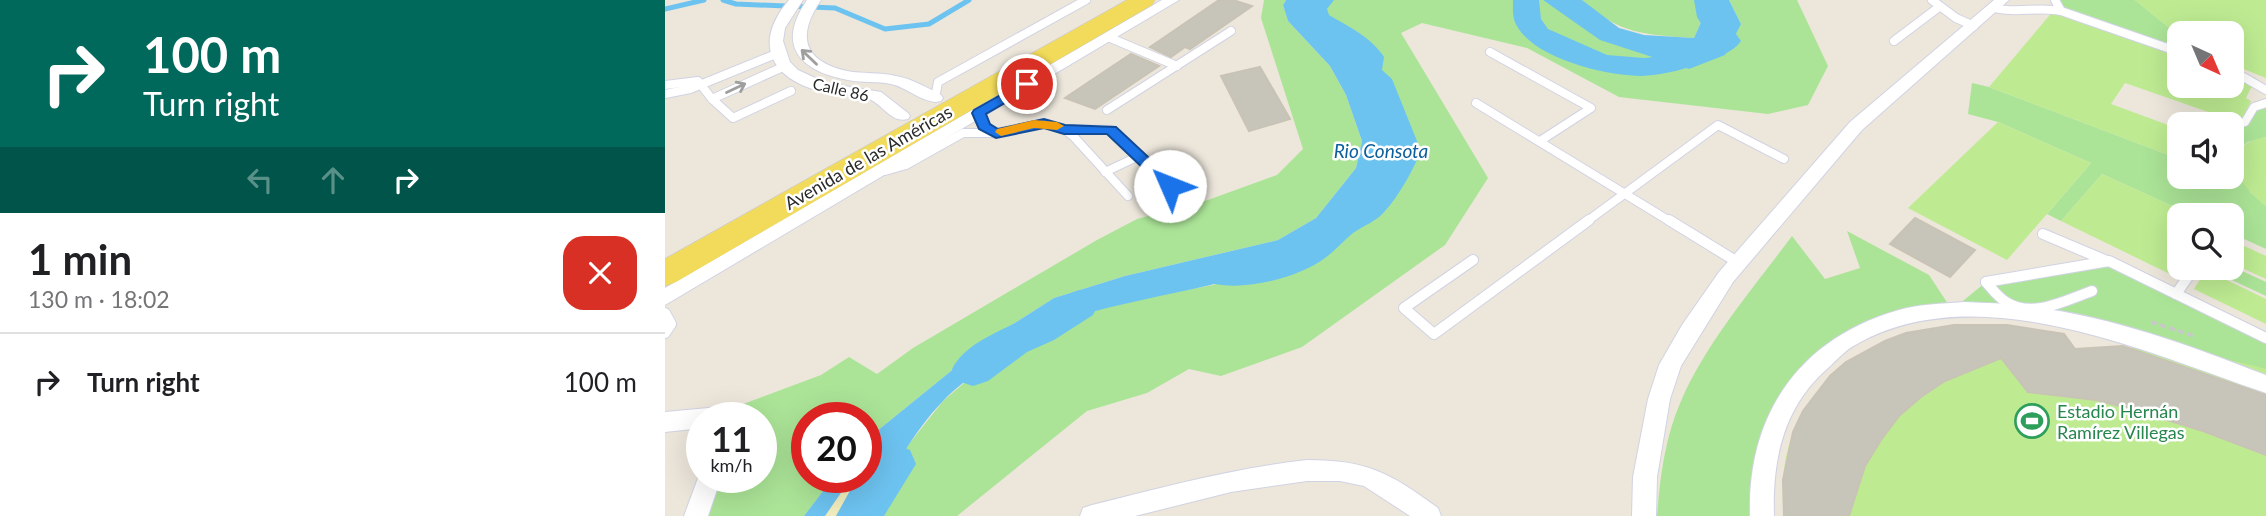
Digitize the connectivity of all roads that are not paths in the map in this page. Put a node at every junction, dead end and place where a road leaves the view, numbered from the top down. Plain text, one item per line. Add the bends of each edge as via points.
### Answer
1 (796, 0) edge
2 (814, 0) edge
3 (1086, 0) edge
4 (1111, 0) edge
5 (1144, 0) edge
6 (1172, 0) edge
7 (1932, 0) edge
8 (2055, 0) edge
9 (1998, 4) edge
10 (1939, 7) junction
11 (2061, 11) junction
12 (1974, 26) junction
13 (1231, 31) dead end
14 (1108, 37) junction
15 (1894, 41) dead end
16 (2167, 48) edge
17 (1490, 52) dead end
18 (781, 60) junction
19 (1177, 66) junction
20 (2244, 77) edge
21 (665, 85) edge
22 (701, 85) junction
23 (2266, 90) edge
24 (791, 91) dead end
25 (665, 93) edge
26 (712, 99) junction
27 (1476, 103) dead end
28 (2266, 103) edge
29 (919, 106) junction
30 (982, 110) junction
31 (1107, 110) dead end
32 (2245, 122) dead end
33 (1064, 129) junction
34 (996, 133) junction
35 (1540, 141) junction
36 (1139, 156) junction
37 (1784, 159) dead end
38 (875, 163) junction
39 (1105, 173) junction
40 (1170, 186) dead end
41 (1625, 192) junction
42 (1128, 196) dead end
43 (2043, 234) dead end
44 (665, 248) edge
45 (1473, 260) dead end
46 (2109, 261) junction
47 (1739, 262) junction
48 (665, 274) edge
49 (2186, 280) edge
50 (2092, 291) dead end
51 (2176, 293) junction
52 (665, 298) edge
53 (665, 313) edge
54 (665, 333) edge
55 (2266, 338) edge
56 (2266, 384) edge
57 (686, 420) edge
58 (665, 422) edge
59 (704, 493) edge
60 (696, 516) edge
61 (1092, 516) edge
62 (1429, 516) edge
63 (1644, 516) edge
64 (1762, 516) edge

1 - 18 street via 775,35
29 -> 2 street, Calle 86 via 896,80 841,74 806,56 798,44 797,30
3 - 29 lane via 938,82
4 - 29 main road, Avenida de las Américas
5 - 29 main road, Avenida de las Américas
6 - 14 street
7 - 10 lane
8 - 11 lane
9 - 11 lane via 2010,12 2041,7
9 - 12 street
10 - 12 lane
10 - 15 lane
11 - 16 lane
12 - 47 street via 1856,127
13 - 19 lane
14 - 19 lane
14 - 30 street
17 - 35 lane via 1591,108
18 - 22 lane
26 -> 18 lane
18 - 29 street, Calle 86 via 812,83
19 - 31 lane
20 - 23 lane
21 - 22 lane via 689,80
22 - 25 lane
22 - 26 lane
24 - 26 lane via 733,118
27 - 35 lane
28 - 32 lane via 2254,107
29 - 30 street, Calle 86
29 - 38 main road, Avenida de las Américas
29 - 44 main road, Avenida de las Américas
30 - 34 lane via 984,126
30 - 38 street
33 - 34 lane via 1044,123
33 - 36 lane via 1111,130
33 - 39 lane
34 - 38 lane via 963,133 907,165
35 - 41 lane
36 - 39 lane
36 - 40 lane
37 - 41 lane via 1718,125
38 - 48 main road, Avenida de las Américas
38 - 52 street
39 - 42 lane
41 - 45 lane via 1434,334 1404,309
41 - 47 lane
43 - 46 lane
46 - 50 lane via 1986,282 2018,308 2034,309
46 - 51 lane
47 - 63 street via 1670,365 1651,434
49 - 51 lane
51 - 55 lane
53 - 54 lane via 671,324
56 - 64 street via 2135,336 2039,314 1952,310 1896,319 1827,354 1792,391 1769,439
57 - 58 street
59 - 60 street
61 - 62 street via 1222,484 1310,469 1365,475

